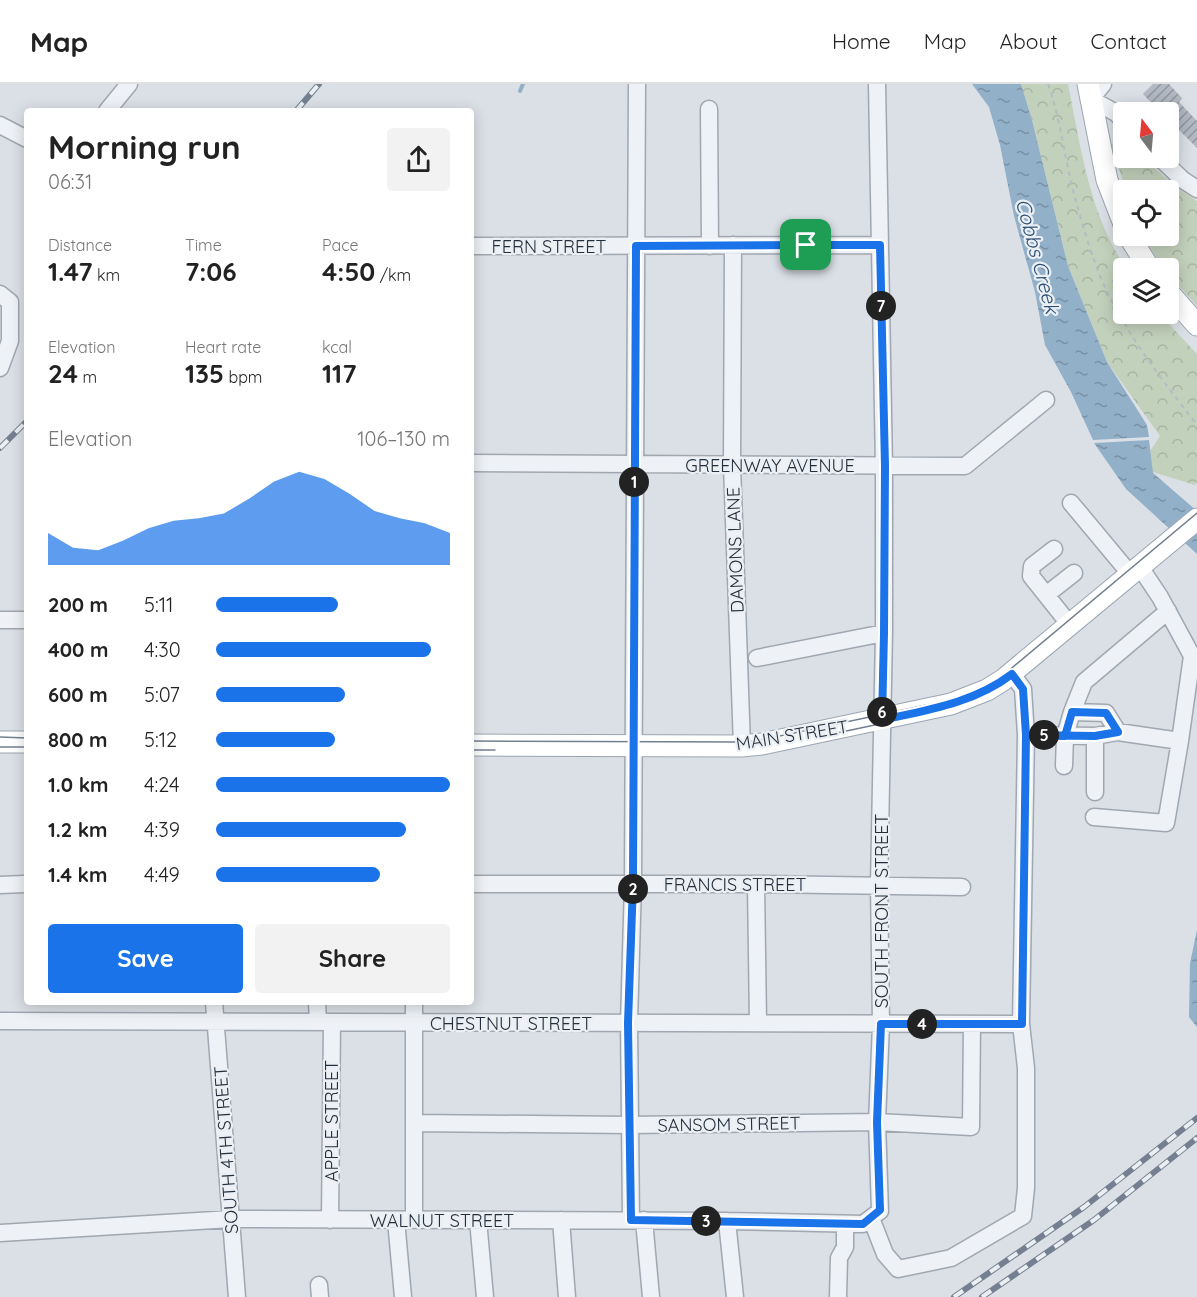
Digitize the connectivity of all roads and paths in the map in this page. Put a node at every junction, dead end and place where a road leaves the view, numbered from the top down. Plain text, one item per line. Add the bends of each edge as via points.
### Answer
1 (129, 84) edge
2 (637, 84) edge
3 (877, 84) edge
4 (1048, 84) edge
5 (1094, 89) edge
6 (109, 108) edge
7 (709, 109) dead end
8 (1113, 110) edge
9 (0, 125) edge
10 (24, 137) edge
11 (1170, 168) edge
12 (1197, 189) edge
13 (1113, 196) edge
14 (733, 245) junction
15 (880, 245) junction
16 (474, 246) edge
17 (636, 246) junction
18 (710, 246) junction
19 (0, 294) edge
20 (1179, 305) edge
21 (1197, 325) edge
22 (0, 368) edge
23 (1046, 400) dead end
24 (1197, 425) edge
25 (474, 464) edge
26 (634, 464) junction
27 (732, 465) junction
28 (885, 466) junction
29 (1071, 503) dead end
30 (1195, 521) edge
31 (1054, 549) dead end
32 (1136, 571) junction
33 (1074, 573) dead end
34 (1046, 595) junction
35 (1167, 611) junction
36 (0, 620) edge
37 (24, 620) edge
38 (1070, 625) junction
39 (884, 633) junction
40 (757, 658) dead end
41 (1012, 674) junction
42 (1072, 712) junction
43 (882, 720) junction
44 (1118, 732) junction
45 (1026, 735) junction
46 (1065, 736) junction
47 (1095, 736) junction
48 (1180, 741) junction
49 (0, 742) edge
50 (24, 742) edge
51 (474, 746) edge
52 (742, 746) junction
53 (633, 747) junction
54 (1064, 766) dead end
55 (1095, 792) dead end
56 (1094, 817) dead end
57 (633, 883) junction
58 (24, 884) dead end
59 (474, 884) edge
60 (756, 884) junction
61 (0, 885) edge
62 (879, 885) junction
63 (962, 887) dead end
64 (214, 1005) edge
65 (318, 1005) edge
66 (414, 1005) edge
67 (0, 1021) edge
68 (216, 1022) junction
69 (325, 1022) junction
70 (414, 1022) junction
71 (628, 1023) junction
72 (758, 1023) junction
73 (881, 1024) junction
74 (972, 1024) junction
75 (1022, 1024) junction
76 (877, 1122) junction
77 (414, 1123) junction
78 (630, 1125) junction
79 (876, 1214) junction
80 (231, 1219) junction
81 (330, 1220) junction
82 (396, 1220) junction
83 (414, 1220) junction
84 (478, 1220) junction
85 (561, 1220) junction
86 (638, 1220) junction
87 (727, 1221) junction
88 (845, 1224) junction
89 (0, 1233) edge
90 (237, 1297) edge
91 (403, 1297) edge
92 (485, 1297) edge
93 (567, 1297) edge
94 (651, 1297) edge
95 (735, 1297) edge
96 (838, 1297) edge

1 - 6 street
2 - 17 street
3 - 15 street, SOUTH FRONT STREET
4 - 24 path via 1076,204 1104,285 1151,365
5 - 8 street
5 - 13 main road via 1107,180
7 - 18 street
9 - 10 street
11 - 12 street
14 - 15 street, FERN STREET
14 - 18 street, FERN STREET
14 - 27 street, DAMONS LANE
15 - 28 street, SOUTH FRONT STREET
16 - 17 street, FERN STREET
17 - 18 street, FERN STREET
17 - 26 street
19 - 22 street via 10,302 10,341
20 - 21 main road
23 - 28 street, GREENWAY AVENUE via 965,466
25 - 26 street, GREENWAY AVENUE
26 - 27 street, GREENWAY AVENUE
26 - 53 street
27 - 28 street, GREENWAY AVENUE
27 - 52 street, DAMONS LANE
28 - 39 street, SOUTH FRONT STREET
29 - 32 street
30 - 32 main road, MAIN STREET
31 - 34 street via 1030,571
32 - 35 street
32 - 38 main road, MAIN STREET
33 - 34 street
34 - 38 street
35 - 42 street via 1084,682
35 - 48 street via 1192,656
36 - 37 street
38 - 41 main road, MAIN STREET
39 - 40 street
39 - 43 street, SOUTH FRONT STREET
41 - 43 main road, MAIN STREET via 971,698
41 - 45 street via 1023,689
42 - 44 street via 1106,713
42 - 46 street
43 - 52 main road, MAIN STREET
43 - 62 street, SOUTH FRONT STREET
44 - 47 street
44 - 48 street
45 - 46 street
45 - 75 street
46 - 47 street
46 - 54 street
47 - 55 street
48 - 56 street via 1166,823
49 - 50 main road
51 - 53 main road, MAIN STREET
52 - 53 main road, MAIN STREET
53 - 57 street
57 - 59 street, FRANCIS STREET
57 - 60 street, FRANCIS STREET
57 - 71 street
58 - 61 street
60 - 62 street, FRANCIS STREET
60 - 72 street
62 - 63 street, FRANCIS STREET
62 - 73 street, SOUTH FRONT STREET
64 - 68 street, SOUTH 4TH STREET
65 - 69 street, APPLE STREET
66 - 70 street
67 - 68 street, CHESTNUT STREET
68 - 69 street, CHESTNUT STREET
68 - 80 street, SOUTH 4TH STREET
69 - 70 street, CHESTNUT STREET
69 - 81 street, APPLE STREET
70 - 71 street, CHESTNUT STREET
70 - 77 street
71 - 72 street, CHESTNUT STREET
71 - 78 street
72 - 73 street, CHESTNUT STREET
73 - 74 street, CHESTNUT STREET
73 - 76 street, SOUTH FRONT STREET
74 - 75 street, CHESTNUT STREET
74 - 76 street, SANSOM STREET via 971,1127
75 - 79 street, SOUTH FRONT STREET via 1026,1068 1023,1216 951,1258 898,1269 885,1254
76 - 78 street, SANSOM STREET
76 - 79 street, SOUTH FRONT STREET
77 - 78 street, SANSOM STREET
77 - 83 street
78 - 86 street
79 - 88 street, WALNUT STREET via 863,1224
80 - 81 street, WALNUT STREET
80 - 89 street, WALNUT STREET
80 - 90 street, SOUTH 4TH STREET
81 - 82 street, WALNUT STREET
82 - 83 street, WALNUT STREET
82 - 91 street
83 - 84 street, WALNUT STREET
84 - 85 street, WALNUT STREET
84 - 92 street
85 - 86 street, WALNUT STREET
85 - 93 street
86 - 87 street, WALNUT STREET
86 - 94 street
87 - 88 street, WALNUT STREET
87 - 95 street
88 - 96 street

